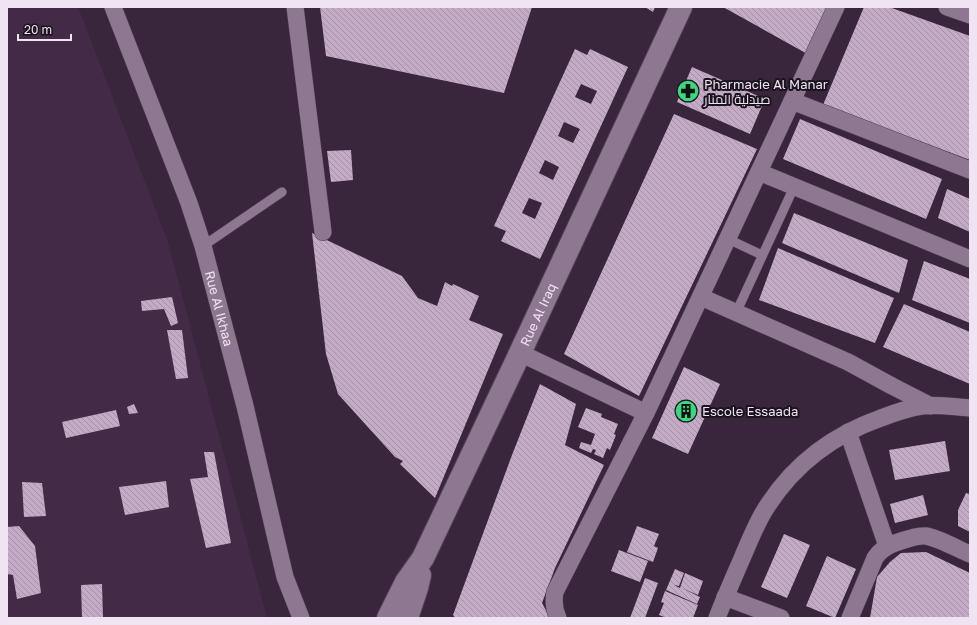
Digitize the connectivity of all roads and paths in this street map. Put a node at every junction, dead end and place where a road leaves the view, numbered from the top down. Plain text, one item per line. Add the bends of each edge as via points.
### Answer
1 (113, 7) edge
2 (295, 7) edge
3 (681, 7) edge
4 (836, 7) edge
5 (947, 7) edge
6 (970, 15) edge
7 (792, 101) junction
8 (970, 170) edge
9 (759, 172) junction
10 (794, 187) junction
11 (282, 192) dead end
12 (323, 232) dead end
13 (728, 239) junction
14 (203, 246) junction
15 (762, 256) junction
16 (970, 259) edge
17 (701, 297) junction
18 (736, 313) junction
19 (520, 353) junction
20 (931, 406) junction
21 (970, 408) edge
22 (646, 412) junction
23 (848, 432) junction
24 (887, 546) junction
25 (970, 554) edge
26 (423, 558) junction
27 (285, 576) junction
28 (725, 596) junction
29 (400, 615) edge
30 (288, 618) edge
31 (301, 618) edge
32 (558, 618) edge
33 (718, 618) edge
34 (781, 618) edge
35 (850, 618) edge

1 - 14 street, Rue Al Ikhaa
2 - 12 street
3 - 19 street, Rue Al Iraq
4 - 7 street
5 - 6 street
7 - 8 street
7 - 9 street
9 - 10 street
9 - 13 street
10 - 15 lane
10 - 16 street
11 - 14 lane
13 - 15 lane
13 - 17 street
14 - 27 street, Rue Al Ikhaa via 245,406
15 - 18 lane
17 - 18 street
17 - 22 street
18 - 20 street via 848,362
19 - 22 street
19 - 26 street, Rue Al Iraq
20 - 21 street
20 - 23 street via 901,411
22 - 32 street via 555,592 554,609
23 - 24 street
23 - 28 street via 810,457 783,484 755,528
24 - 25 street via 908,538 926,536
24 - 35 street via 875,558
26 - 29 street via 417,588
26 - 29 street, Rue Al Iraq via 406,582
27 - 30 street
27 - 31 street, Rue Al Ikhaa
28 - 33 street
28 - 34 street

